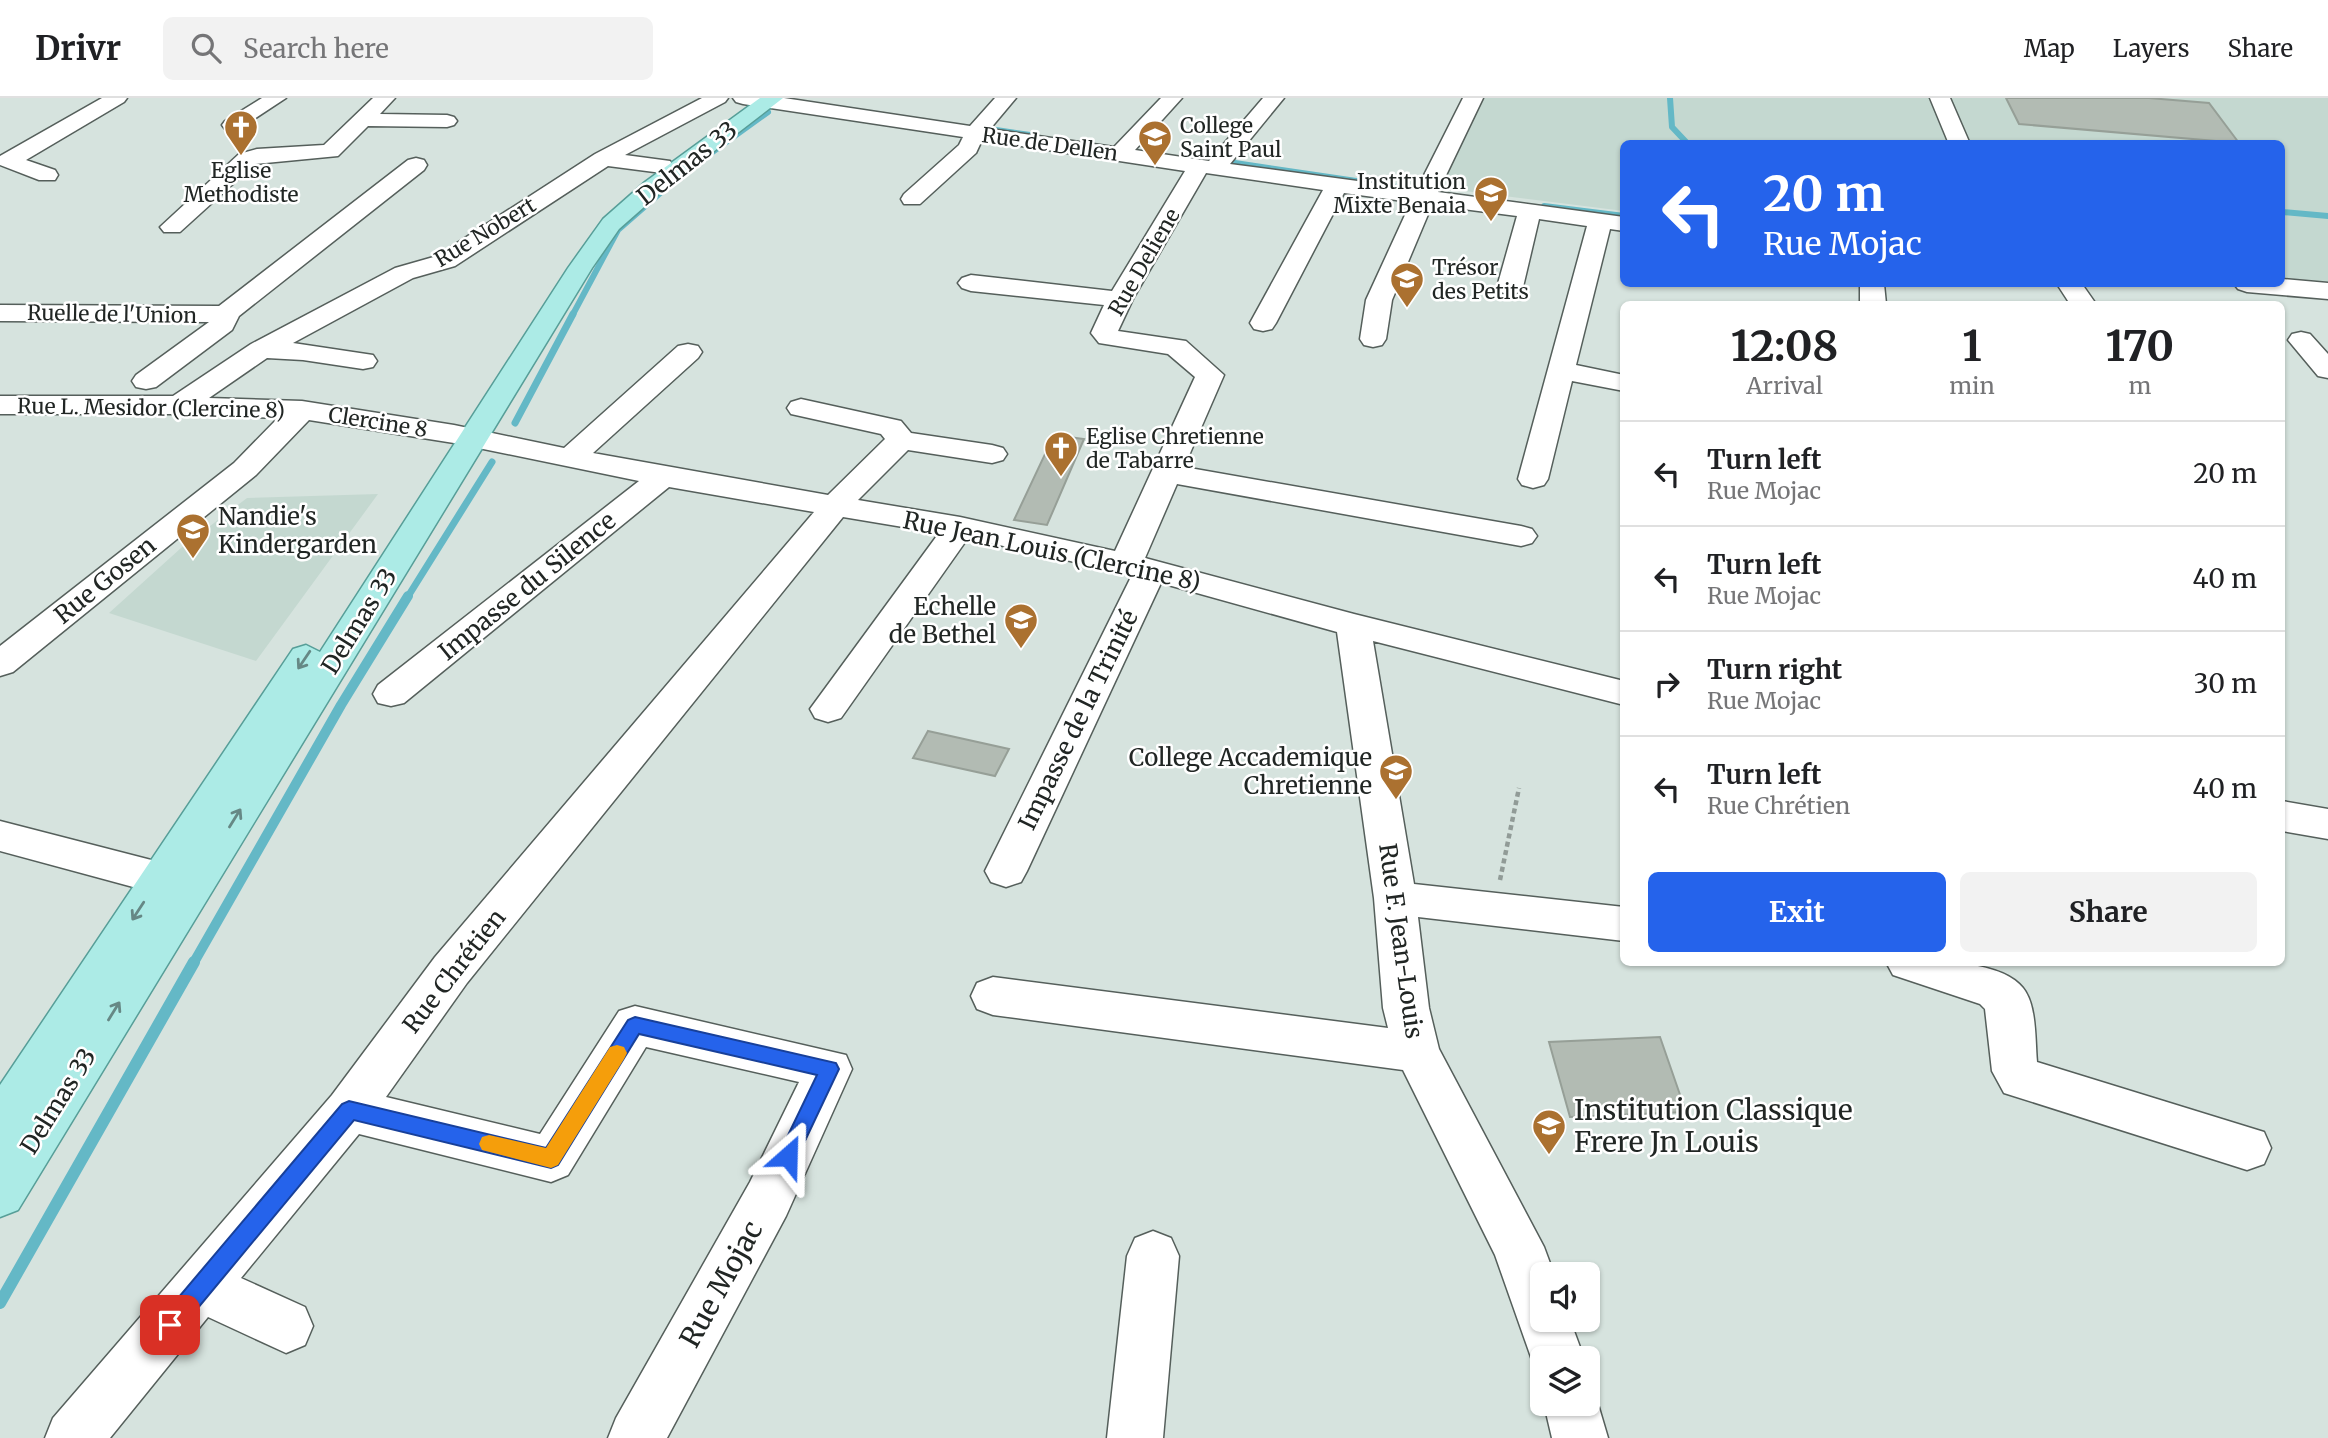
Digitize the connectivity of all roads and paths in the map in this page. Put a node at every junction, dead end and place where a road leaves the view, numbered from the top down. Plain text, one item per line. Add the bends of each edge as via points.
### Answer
1 (83, 98) edge
2 (117, 98) edge
3 (276, 98) edge
4 (385, 98) edge
5 (718, 98) edge
6 (1006, 98) edge
7 (1172, 98) edge
8 (1274, 98) edge
9 (1473, 98) edge
10 (1940, 98) edge
11 (760, 99) edge
12 (58, 109) dead end
13 (361, 120) junction
14 (447, 121) dead end
15 (233, 125) dead end
16 (975, 133) junction
17 (1958, 140) edge
18 (1119, 154) junction
19 (603, 159) junction
20 (416, 165) dead end
21 (663, 166) junction
22 (1207, 167) junction
23 (47, 175) dead end
24 (1336, 184) junction
25 (1424, 196) junction
26 (912, 199) dead end
27 (1530, 211) junction
28 (1612, 222) edge
29 (172, 227) dead end
30 (971, 283) dead end
31 (1510, 287) dead end
32 (2282, 287) edge
33 (2328, 291) edge
34 (1120, 299) junction
35 (0, 313) edge
36 (225, 314) junction
37 (1263, 323) dead end
38 (1373, 339) dead end
39 (261, 350) junction
40 (688, 352) dead end
41 (363, 361) dead end
42 (1563, 371) junction
43 (146, 381) dead end
44 (1620, 382) edge
45 (0, 405) edge
46 (178, 405) junction
47 (43, 406) junction
48 (801, 408) dead end
49 (302, 410) junction
50 (0, 433) edge
51 (464, 436) junction
52 (901, 440) junction
53 (992, 454) dead end
54 (570, 458) junction
55 (1165, 473) junction
56 (663, 477) junction
57 (1533, 479) dead end
58 (836, 505) junction
59 (960, 527) junction
60 (1521, 536) dead end
61 (1138, 566) junction
62 (1353, 625) junction
63 (0, 664) edge
64 (1620, 691) edge
65 (391, 694) dead end
66 (828, 709) dead end
67 (1519, 788) dead end
68 (2285, 817) edge
69 (2328, 824) edge
70 (0, 836) edge
71 (1006, 871) dead end
72 (159, 878) junction
73 (1395, 898) junction
74 (1494, 908) junction
75 (1620, 924) edge
76 (1920, 966) edge
77 (993, 996) dead end
78 (1417, 1052) junction
79 (349, 1110) junction
80 (0, 1126) edge
81 (2247, 1148) dead end
82 (0, 1193) edge
83 (1153, 1256) dead end
84 (1530, 1282) edge
85 (202, 1287) junction
86 (286, 1326) dead end
87 (1575, 1416) edge
88 (73, 1438) edge
89 (637, 1438) edge
90 (1135, 1438) edge
91 (1580, 1438) edge

1 - 12 street
2 - 23 street via 8,161
3 - 15 street
4 - 13 street
5 - 19 street, Rue Nobert
6 - 16 street
7 - 18 street
8 - 22 street, Rue Deliene
9 - 25 street
10 - 17 street
11 - 16 street, Rue de Dellen
11 - 21 main road, Delmas 33
11 - 51 main road, Delmas 33 via 611,224
13 - 14 street
13 - 29 street via 330,151 247,159
16 - 18 street, Rue de Dellen
16 - 26 street via 968,148
18 - 22 street, Rue de Dellen
19 - 21 street
19 - 39 street, Rue Nobert via 446,261 404,273
20 - 36 street
21 - 51 main road, Delmas 33 via 595,222 542,294
22 - 24 street, Rue de Dellen
22 - 34 street, Rue Deliene
24 - 25 street, Rue de Dellen
24 - 37 street
25 - 27 street, Rue de Dellen
25 - 38 street via 1378,300
27 - 28 street, Rue de Dellen
27 - 31 street
28 - 42 street
30 - 34 street
32 - 33 street
34 - 55 street, Rue Deliene via 1105,335 1176,347 1210,375
35 - 36 street, Ruelle de l'Union
36 - 43 street via 223,324
39 - 41 street
39 - 46 street, Rue Nobert
40 - 54 street
42 - 44 street
42 - 57 street
45 - 47 street, Rue L. Mesidor (Clercine 8)
46 - 47 street, Rue L. Mesidor (Clercine 8)
46 - 49 street, Rue L. Mesidor (Clercine 8)
47 - 50 street
48 - 52 street via 891,427
49 - 51 street, Clercine 8
49 - 63 street, Rue Gosen via 245,469
51 - 54 street, Rue Jean Louis (Clercine 8)
51 -> 72 main road, Delmas 33
82 -> 51 main road, Delmas 33
52 - 53 street
52 - 58 street, Rue Chrétien
54 - 56 street, Rue Jean Louis (Clercine 8)
55 - 60 street
55 - 61 street, Rue Deliene
56 - 58 street, Rue Jean Louis (Clercine 8)
56 - 65 street, Impasse du Silence
58 - 59 street, Rue Jean Louis (Clercine 8)
58 - 79 street, Rue Chrétien via 451,970
59 - 61 street, Rue Jean Louis (Clercine 8)
59 - 66 street
61 - 62 street, Rue Jean Louis (Clercine 8)
61 - 71 street, Impasse de la Trinité
62 - 64 street, Rue Jean Louis (Clercine 8)
62 - 73 street, Rue F. Jean-Louis
67 - 74 path
68 - 69 street
70 - 72 street
72 -> 80 main road, Delmas 33
73 - 74 street
73 - 78 street, Rue F. Jean-Louis via 1406,1008
74 - 75 street
76 - 81 street via 2004,996 2015,1071 2021,1078
77 - 78 street
78 - 84 street, Rue F. Jean-Louis via 1518,1247
79 - 85 street, Rue Chrétien
79 - 89 street, Rue Mojac via 551,1158 635,1025 829,1069 768,1199
83 - 90 street
85 - 86 street
85 - 88 street, Rue Chrétien
87 - 91 street

